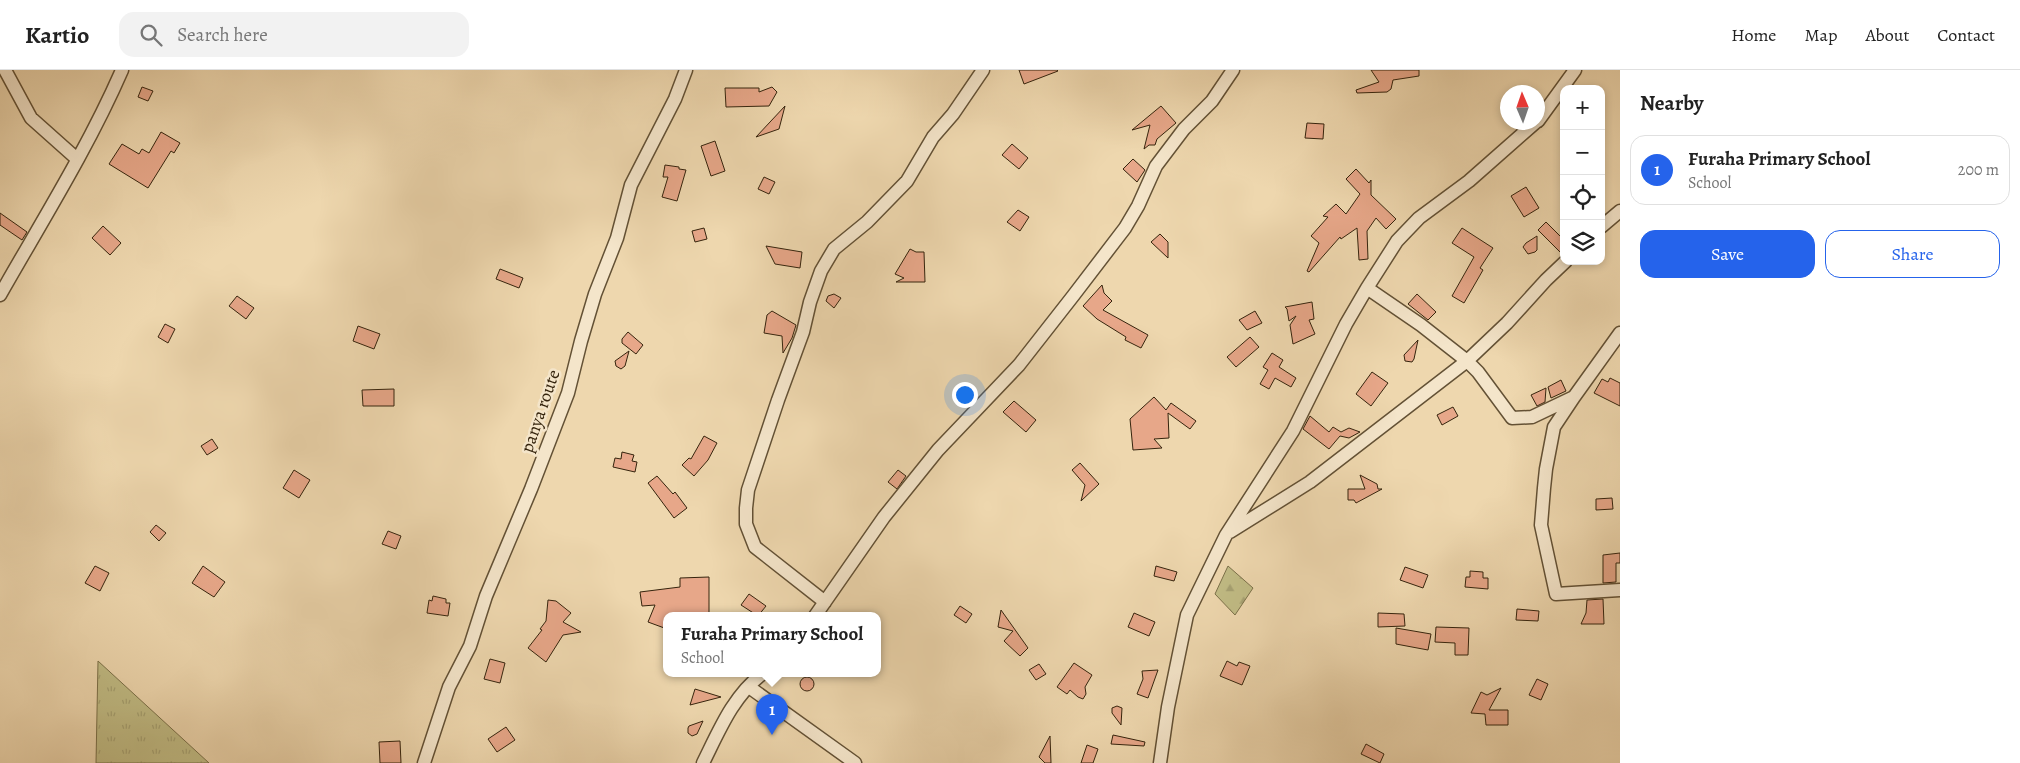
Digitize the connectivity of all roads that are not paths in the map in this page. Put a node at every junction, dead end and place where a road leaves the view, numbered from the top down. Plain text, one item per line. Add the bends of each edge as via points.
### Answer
1 (6, 70) edge
2 (122, 70) edge
3 (686, 70) edge
4 (983, 70) edge
5 (1233, 70) edge
6 (1574, 70) edge
7 (1545, 110) edge
8 (1527, 130) edge
9 (77, 159) junction
10 (1620, 211) edge
11 (1605, 224) edge
12 (1562, 265) edge
13 (1367, 288) junction
14 (0, 294) edge
15 (1620, 333) edge
16 (1467, 361) junction
17 (1574, 397) junction
18 (1226, 534) junction
19 (1620, 590) edge
20 (825, 602) junction
21 (818, 612) edge
22 (759, 677) edge
23 (749, 687) junction
24 (424, 763) edge
25 (703, 763) edge
26 (855, 763) edge
27 (1160, 763) edge

1 - 9 street via 31,118
2 - 9 street
3 - 24 street, panya route via 675,99 631,185 617,238 580,341 568,392 486,596 470,646 449,687
4 - 20 street via 933,137 907,181 867,222 834,249 821,271 804,332 748,490 746,524 755,547
5 - 20 street via 1212,101 1184,129 1156,166 1125,228 1073,296 1019,365 938,450 884,517
6 - 7 street
8 - 13 street via 1469,181 1420,218 1397,242
9 - 14 street
10 - 11 street
12 - 16 street
13 - 16 street
13 - 18 street via 1293,431
15 - 17 street
16 - 17 street via 1512,418 1532,417
16 - 18 street via 1310,482
17 - 19 street via 1554,427 1546,469 1541,525 1548,564 1556,594
18 - 27 street via 1187,615
20 - 21 street
22 - 23 street
23 - 25 street via 732,707
23 - 26 street

